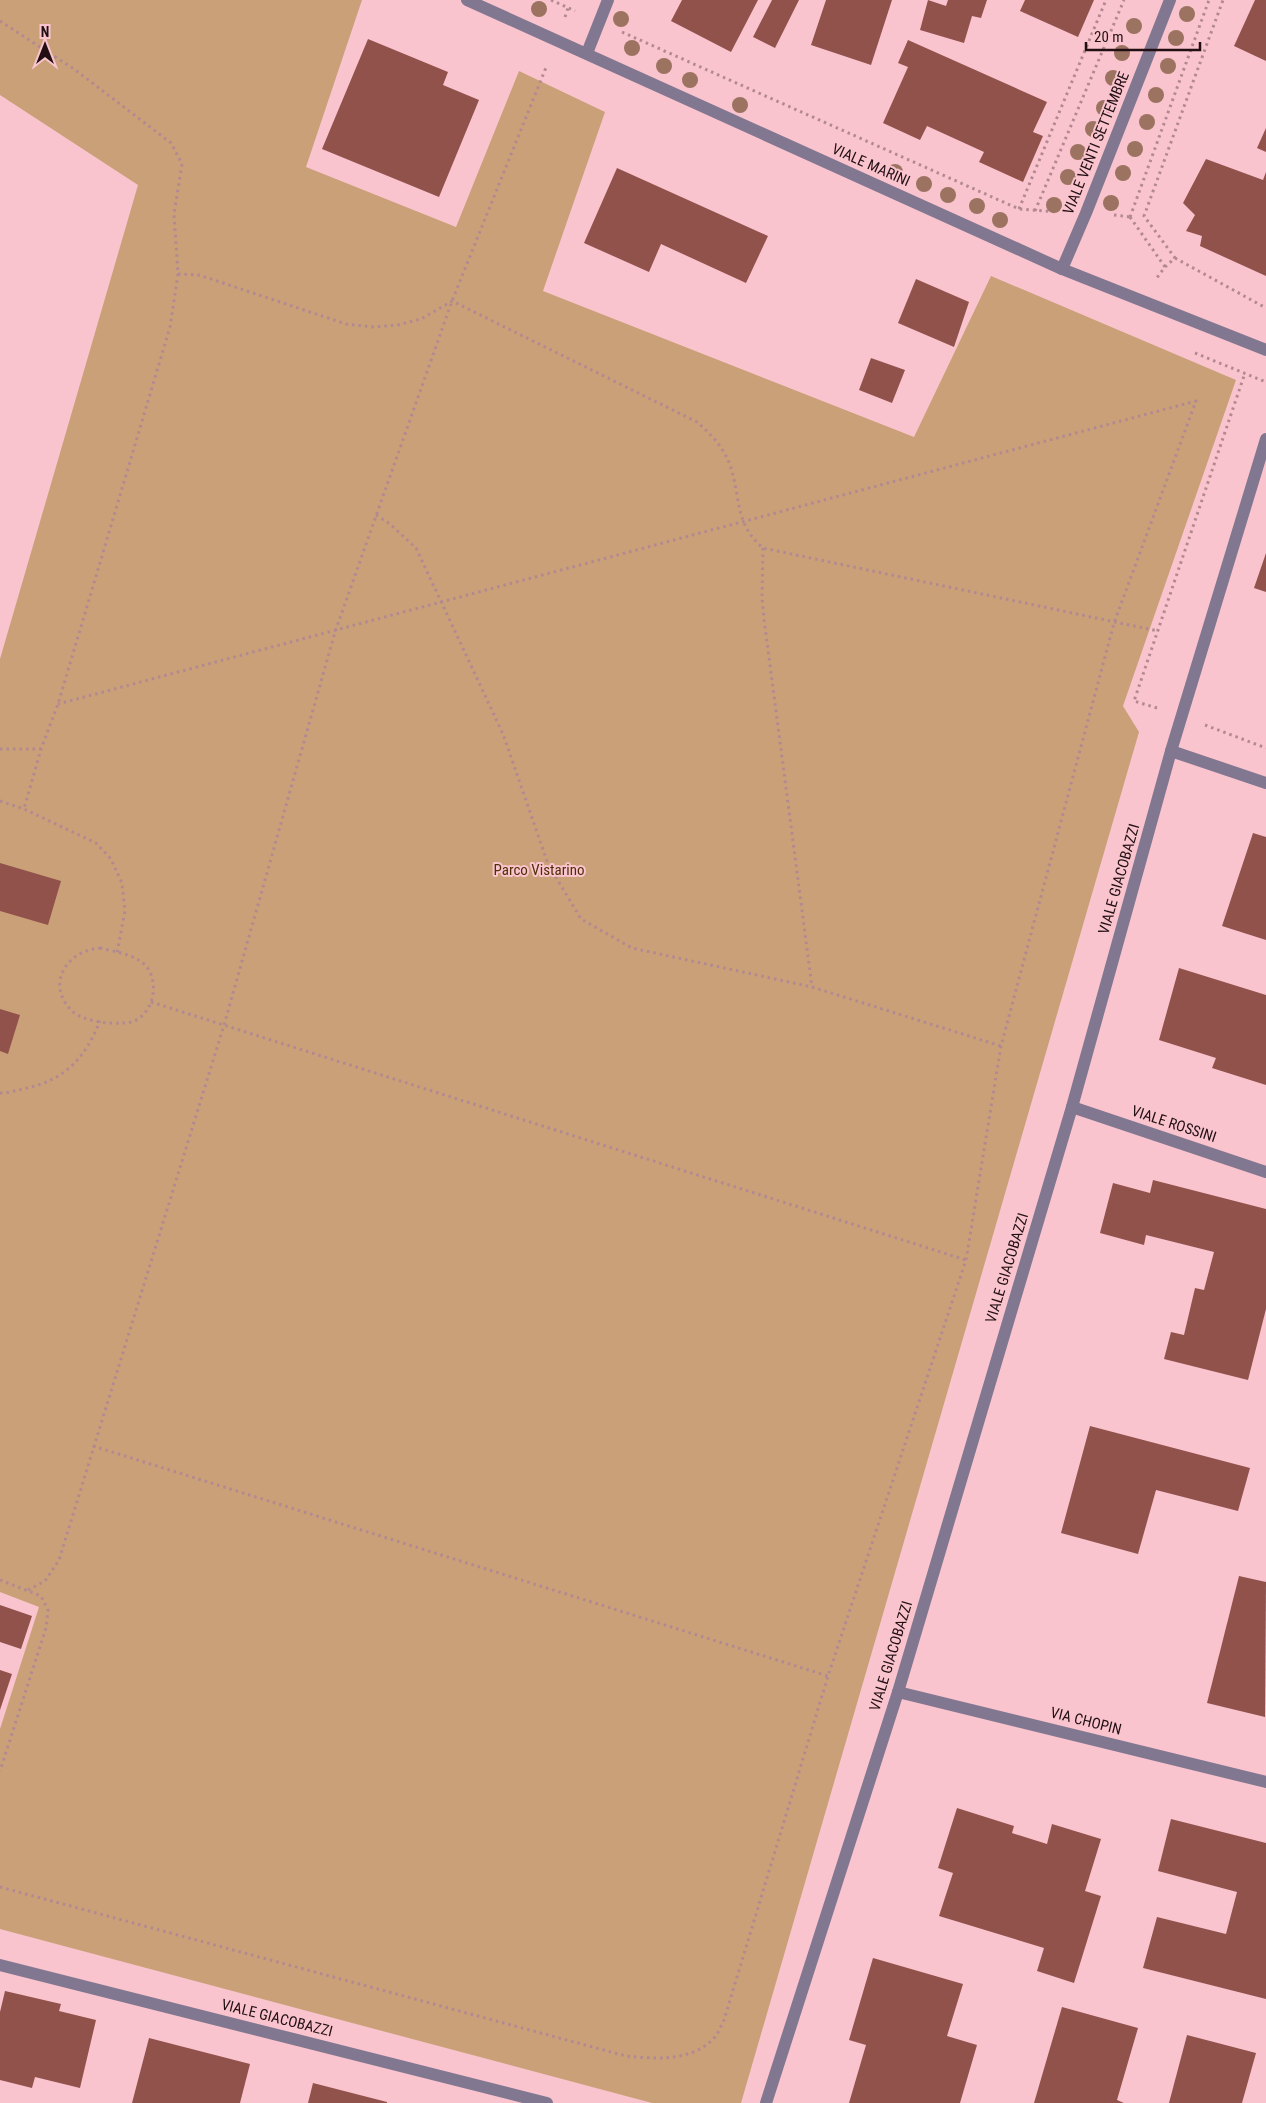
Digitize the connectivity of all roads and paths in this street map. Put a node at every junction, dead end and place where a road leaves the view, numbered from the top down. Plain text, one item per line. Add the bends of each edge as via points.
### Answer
1 (467, 0) edge
2 (551, 0) edge
3 (608, 0) edge
4 (1106, 0) edge
5 (1124, 0) edge
6 (1170, 0) edge
7 (1209, 0) edge
8 (1223, 0) edge
9 (568, 8) junction
10 (0, 21) edge
11 (600, 23) junction
12 (556, 40) junction
13 (587, 53) junction
14 (1020, 209) junction
15 (1035, 211) junction
16 (1086, 214) junction
17 (1130, 217) dead end
18 (1175, 258) junction
19 (1166, 267) dead end
20 (1062, 269) junction
21 (178, 274) junction
22 (452, 301) junction
23 (1266, 308) edge
24 (1266, 350) edge
25 (1266, 439) edge
26 (376, 515) junction
27 (742, 522) junction
28 (763, 548) junction
29 (440, 602) junction
30 (1114, 623) junction
31 (1158, 631) dead end
32 (335, 632) junction
33 (58, 704) junction
34 (0, 749) edge
35 (41, 749) junction
36 (1171, 751) junction
37 (1266, 783) edge
38 (0, 801) edge
39 (24, 809) junction
40 (117, 953) junction
41 (812, 987) junction
42 (151, 1002) junction
43 (100, 1021) junction
44 (224, 1025) junction
45 (1001, 1046) junction
46 (0, 1093) edge
47 (1072, 1107) junction
48 (1266, 1172) edge
49 (966, 1260) junction
50 (93, 1446) junction
51 (0, 1580) edge
52 (28, 1590) junction
53 (828, 1676) junction
54 (898, 1692) junction
55 (0, 1772) edge
56 (1266, 1782) edge
57 (0, 1887) edge
58 (0, 1965) edge
59 (547, 2103) edge
60 (766, 2103) edge

1 - 12 street, VIALE MARINI
2 - 9 path
3 - 11 street
4 - 14 path
5 - 15 path
6 - 16 street, VIALE VENTI SETTEMBRE
7 - 17 path
8 - 18 path via 1144,216
9 - 11 path
9 - 12 path
10 - 21 path via 74,69 171,143 182,164 174,214
11 - 13 street
11 - 14 path
12 - 13 street, VIALE MARINI
12 - 22 path
13 - 20 street, VIALE MARINI
14 - 15 path
15 - 16 path
16 - 20 street, VIALE VENTI SETTEMBRE
18 - 19 path
18 - 23 path
20 - 24 street, VIALE MARINI
21 - 22 path via 199,275 346,324 373,327 421,319
21 - 33 path via 170,327
22 - 26 path
22 - 27 path via 697,422 712,435 731,468
25 - 36 street, VIALE GIACOBAZZI
26 - 29 path via 416,548
26 - 32 path
27 - 28 path via 750,537
27 - 29 path
27 - 30 path via 1196,400
28 - 30 path
28 - 41 path via 764,619
29 - 32 path
29 - 41 path via 503,734 548,864 582,919 632,948
30 - 31 path
30 - 45 path
32 - 33 path
32 - 44 path
33 - 35 path
34 - 35 path
35 - 39 path
36 - 37 street
36 - 47 street, VIALE GIACOBAZZI
38 - 39 path
39 - 40 path via 96,843 111,859 122,883 125,911
40 - 42 path via 133,957 146,966 152,977
40 - 43 path via 100,948 88,949 76,955 61,976 60,988 71,1010 82,1017
41 - 45 path
42 - 43 path via 144,1014 131,1023
42 - 44 path
43 - 46 path via 84,1053 65,1074 38,1086
44 - 49 path
44 - 50 path
45 - 49 path
47 - 48 street, VIALE ROSSINI
47 - 54 street, VIALE GIACOBAZZI
49 - 53 path
50 - 52 path via 58,1560 44,1581
50 - 53 path
51 - 52 path
52 - 55 path via 41,1596 48,1610 46,1628
53 - 57 path via 724,2020 715,2037 677,2058 626,2056
54 - 56 street, VIA CHOPIN
54 - 60 street, VIALE GIACOBAZZI
58 - 59 street, VIALE GIACOBAZZI

